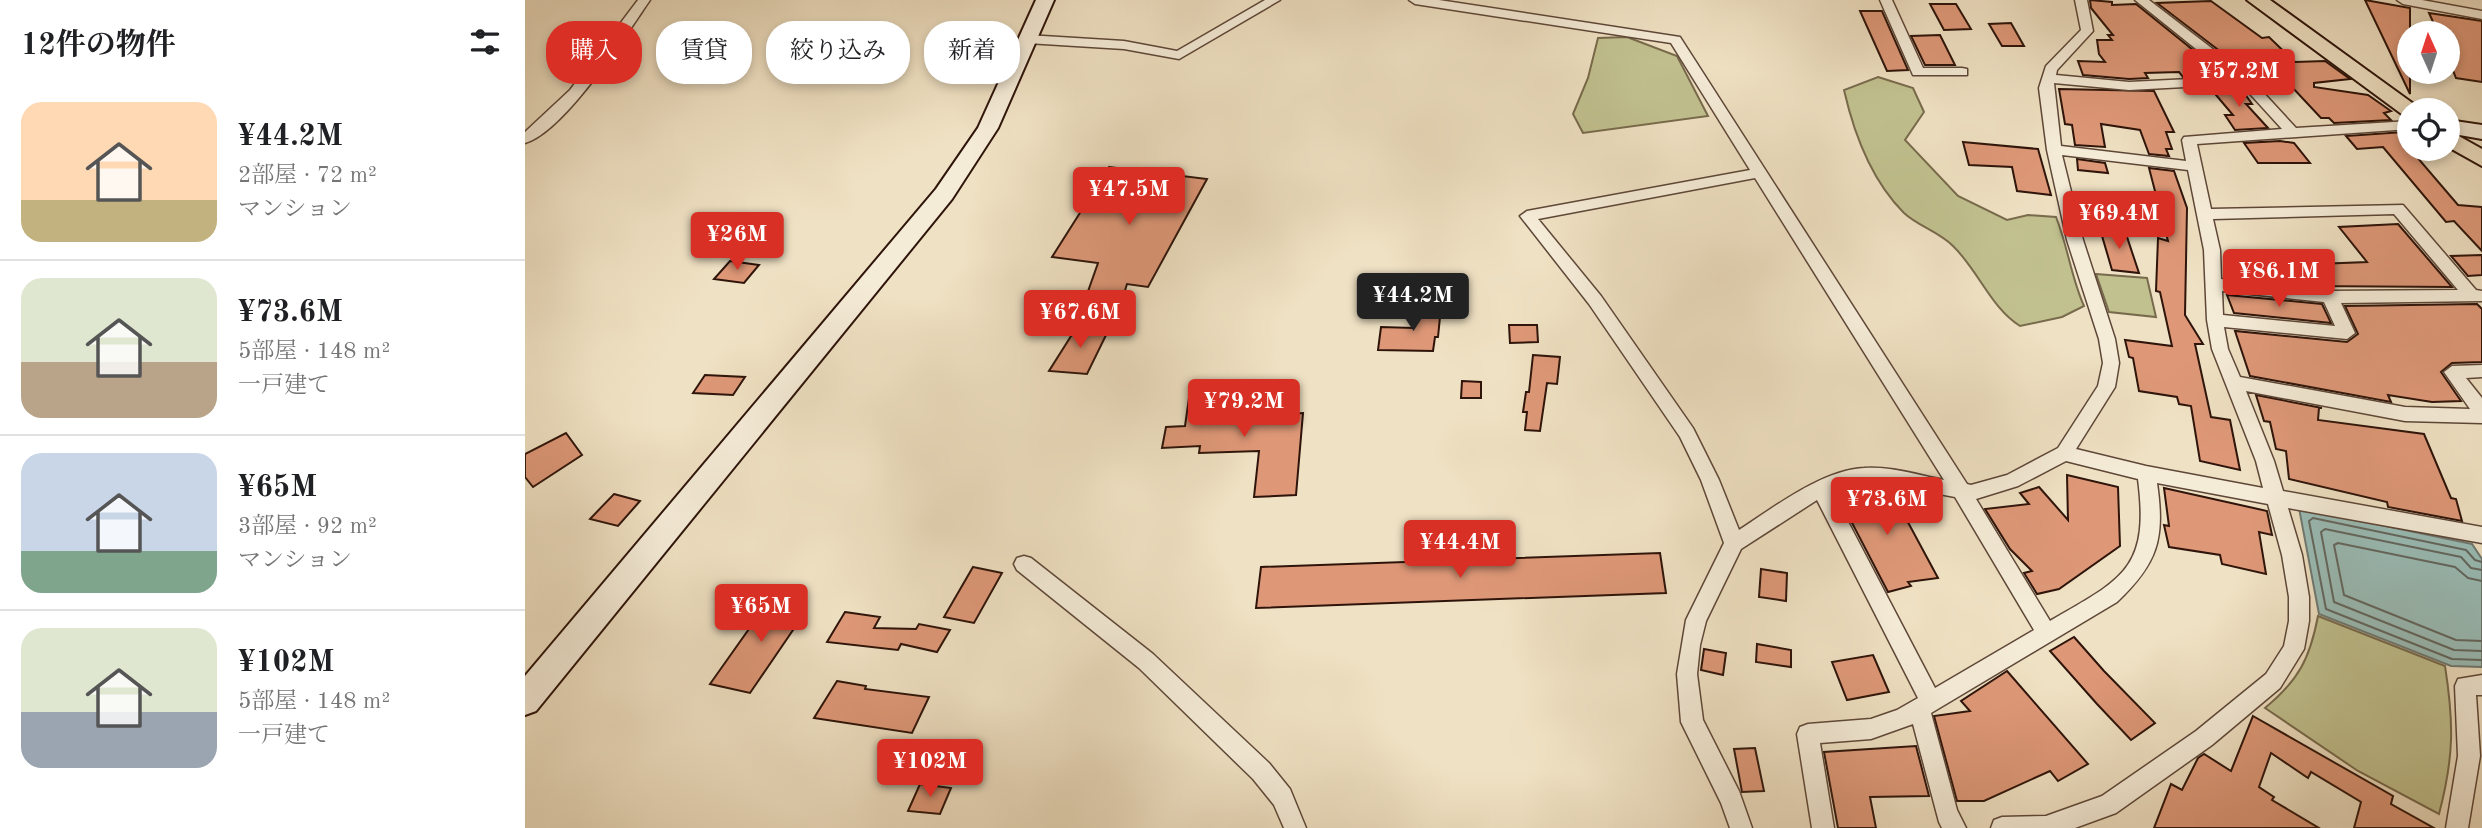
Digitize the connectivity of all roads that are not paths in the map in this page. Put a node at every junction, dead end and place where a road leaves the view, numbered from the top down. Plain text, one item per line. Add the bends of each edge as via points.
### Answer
1 (644, 0) edge
2 (1045, 0) edge
3 (1274, 0) edge
4 (1415, 0) edge
5 (1886, 0) edge
6 (2081, 0) edge
7 (2141, 0) edge
8 (2257, 0) edge
9 (2403, 0) edge
10 (2482, 15) edge
11 (1027, 39) junction
12 (1962, 72) dead end
13 (2047, 78) junction
14 (2244, 80) junction
15 (2397, 101) edge
16 (2397, 126) edge
17 (2460, 128) edge
18 (2292, 132) junction
19 (2482, 132) edge
20 (525, 139) edge
21 (2460, 144) edge
22 (2054, 150) junction
23 (2482, 159) edge
24 (2193, 166) junction
25 (1758, 173) junction
26 (2204, 214) junction
27 (2213, 284) junction
28 (2477, 296) edge
29 (2330, 297) junction
30 (2215, 320) junction
31 (2482, 371) edge
32 (2231, 382) junction
33 (2482, 414) edge
34 (2064, 453) junction
35 (2146, 474) junction
36 (1822, 491) junction
37 (1961, 492) junction
38 (2278, 500) junction
39 (2481, 537) edge
40 (1734, 543) junction
41 (1024, 564) dead end
42 (2046, 632) junction
43 (2482, 685) edge
44 (525, 699) edge
45 (1924, 704) junction
46 (1295, 828) edge
47 (1741, 828) edge
48 (1823, 828) edge
49 (1955, 828) edge
50 (2002, 828) edge
51 (2458, 828) edge

1 - 20 street via 569,99
2 - 11 street
3 - 11 street via 1179,55 1124,45
4 - 25 street via 1675,40
5 - 12 street via 1919,72
6 - 13 street via 2087,30
7 - 14 street
8 - 15 main road
9 - 10 street
11 - 44 street via 988,128 944,194
13 - 14 street via 2129,86
13 - 22 street
14 - 18 street
16 - 18 street
17 - 19 street
18 - 24 street via 2189,140
21 - 23 main road
22 - 24 street
22 - 34 street via 2111,363 2106,387
24 - 26 street
25 - 37 street
25 - 40 street via 1527,216 1595,300 1686,433
26 - 27 street
26 - 28 street via 2398,209
27 - 29 street
27 - 30 street
28 - 29 street
29 - 30 street via 2347,333
30 - 32 street
31 - 33 street via 2452,372
32 - 33 street via 2405,414
32 - 38 street
34 - 35 street
34 - 37 street via 2012,481
35 - 38 street
35 - 42 street via 2151,529 2137,572 2111,596
36 - 37 street via 1862,475 1886,475
36 - 40 street
36 - 45 street
37 - 42 street
38 - 39 street
38 - 50 street via 2292,555 2299,621 2294,649 2273,681 2204,738 2108,805 2046,827
40 - 47 street via 1696,620 1687,674 1692,722
41 - 46 street via 1146,661 1261,771 1282,797
42 - 45 street
43 - 51 street via 2465,686 2469,756
45 - 48 street via 1871,729 1808,734
45 - 49 street via 1947,814

